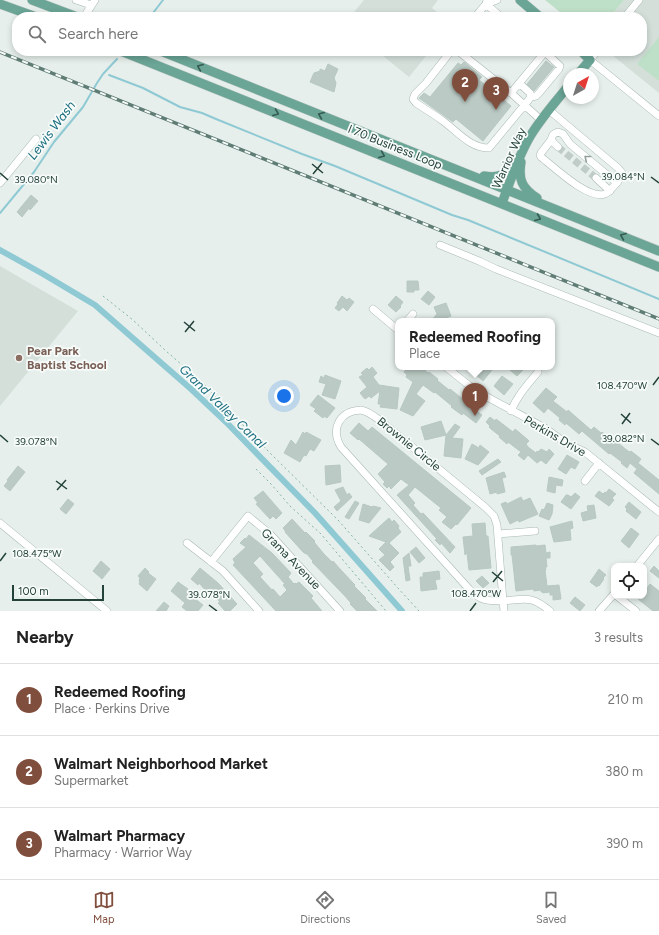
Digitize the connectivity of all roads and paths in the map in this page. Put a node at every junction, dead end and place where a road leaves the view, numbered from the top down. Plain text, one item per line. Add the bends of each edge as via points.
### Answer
1 (32, 0) edge
2 (76, 0) edge
3 (497, 0) edge
4 (520, 0) edge
5 (639, 0) edge
6 (486, 2) edge
7 (93, 3) edge
8 (0, 4) edge
9 (22, 12) edge
10 (64, 12) edge
11 (87, 12) edge
12 (479, 12) edge
13 (497, 12) edge
14 (534, 12) edge
15 (629, 12) edge
16 (134, 56) edge
17 (174, 56) edge
18 (447, 56) edge
19 (464, 56) edge
20 (540, 56) edge
21 (549, 56) edge
22 (586, 56) edge
23 (594, 56) edge
24 (590, 60) junction
25 (583, 68) edge
26 (519, 83) junction
27 (511, 93) junction
28 (563, 93) edge
29 (531, 97) junction
30 (524, 105) junction
31 (549, 110) junction
32 (659, 116) edge
33 (541, 120) junction
34 (36, 139) dead end
35 (551, 140) junction
36 (524, 146) junction
37 (558, 147) tunnel mouth
38 (447, 165) junction
39 (0, 183) edge
40 (617, 183) junction
41 (507, 189) junction
42 (610, 190) junction
43 (594, 193) junction
44 (502, 203) junction
45 (570, 215) junction
46 (440, 245) dead end
47 (659, 251) edge
48 (659, 267) edge
49 (103, 296) dead end
50 (374, 309) dead end
51 (413, 314) dead end
52 (410, 318) edge
53 (395, 327) edge
54 (659, 333) edge
55 (452, 370) edge
56 (538, 372) dead end
57 (511, 411) junction
58 (599, 463) junction
59 (256, 469) dead end
60 (585, 481) dead end
61 (659, 512) edge
62 (0, 524) edge
63 (535, 531) dead end
64 (498, 534) junction
65 (659, 539) edge
66 (187, 543) dead end
67 (211, 562) junction
68 (639, 563) edge
69 (611, 597) edge
70 (621, 599) edge
71 (503, 601) junction
72 (257, 608) edge
73 (107, 611) edge
74 (248, 611) edge
75 (340, 611) edge
76 (386, 611) edge
77 (419, 611) edge
78 (504, 611) edge
79 (550, 611) edge
80 (599, 611) edge
81 (636, 611) edge

1 - 10 main road
2 - 7 street
3 - 6 street
4 - 14 main road
5 - 15 street
6 - 12 street
6 - 13 street
7 - 11 street
8 - 9 main road
16 -> 44 main road, I 70 Business Loop
38 -> 17 main road, I 70 Business Loop
18 - 30 street via 415,94 414,99 471,143 490,148
19 - 27 street
20 - 26 street
21 - 29 street via 560,66 559,69 539,93
22 - 24 main road
23 - 24 street
24 - 25 main road
24 - 32 street
26 - 27 street
26 - 29 street
27 - 30 street
28 - 31 main road, Warrior Way
29 - 30 street
30 - 33 street
31 - 33 main road, Warrior Way
31 - 40 street via 618,168 622,173
33 - 36 main road, Warrior Way
34 - 39 street
35 - 37 street
40 -> 35 street via 570,144 563,134 554,133
35 - 43 street via 541,153 541,157 578,186
36 - 38 main road via 506,172 496,178
36 - 41 main road, Warrior Way
36 - 45 main road via 520,170 523,185 538,199
38 - 41 main road, I 70 Business Loop
40 - 42 street
41 - 44 main road, Warrior Way
41 - 45 main road, I 70 Business Loop
42 - 43 street via 604,194
42 - 43 street via 596,178 599,183
44 -> 48 main road, I 70 Business Loop
47 -> 45 main road, I 70 Business Loop
46 - 54 street
49 - 77 path via 209,390 338,520
50 - 53 street
51 - 52 street
55 - 57 street, Perkins Drive via 476,392
56 - 57 street via 518,396
57 - 58 street, Perkins Drive via 545,428
58 - 60 street
58 - 61 street, Perkins Drive
59 - 76 path via 290,506 321,534
62 - 73 street
63 - 64 street
64 - 71 street, Brownie Circle
64 - 71 street, Brownie Circle via 495,519 488,509 373,415 361,410 345,415 341,419 336,429 337,440 377,488 477,597 486,601
65 - 68 street
66 - 67 street
67 - 72 street via 223,571
67 - 75 street, Grama Avenue via 248,516 270,534
69 - 80 street
70 - 81 street
71 - 78 street, Brownie Circle
71 - 79 street via 527,599 536,601
72 - 74 street

